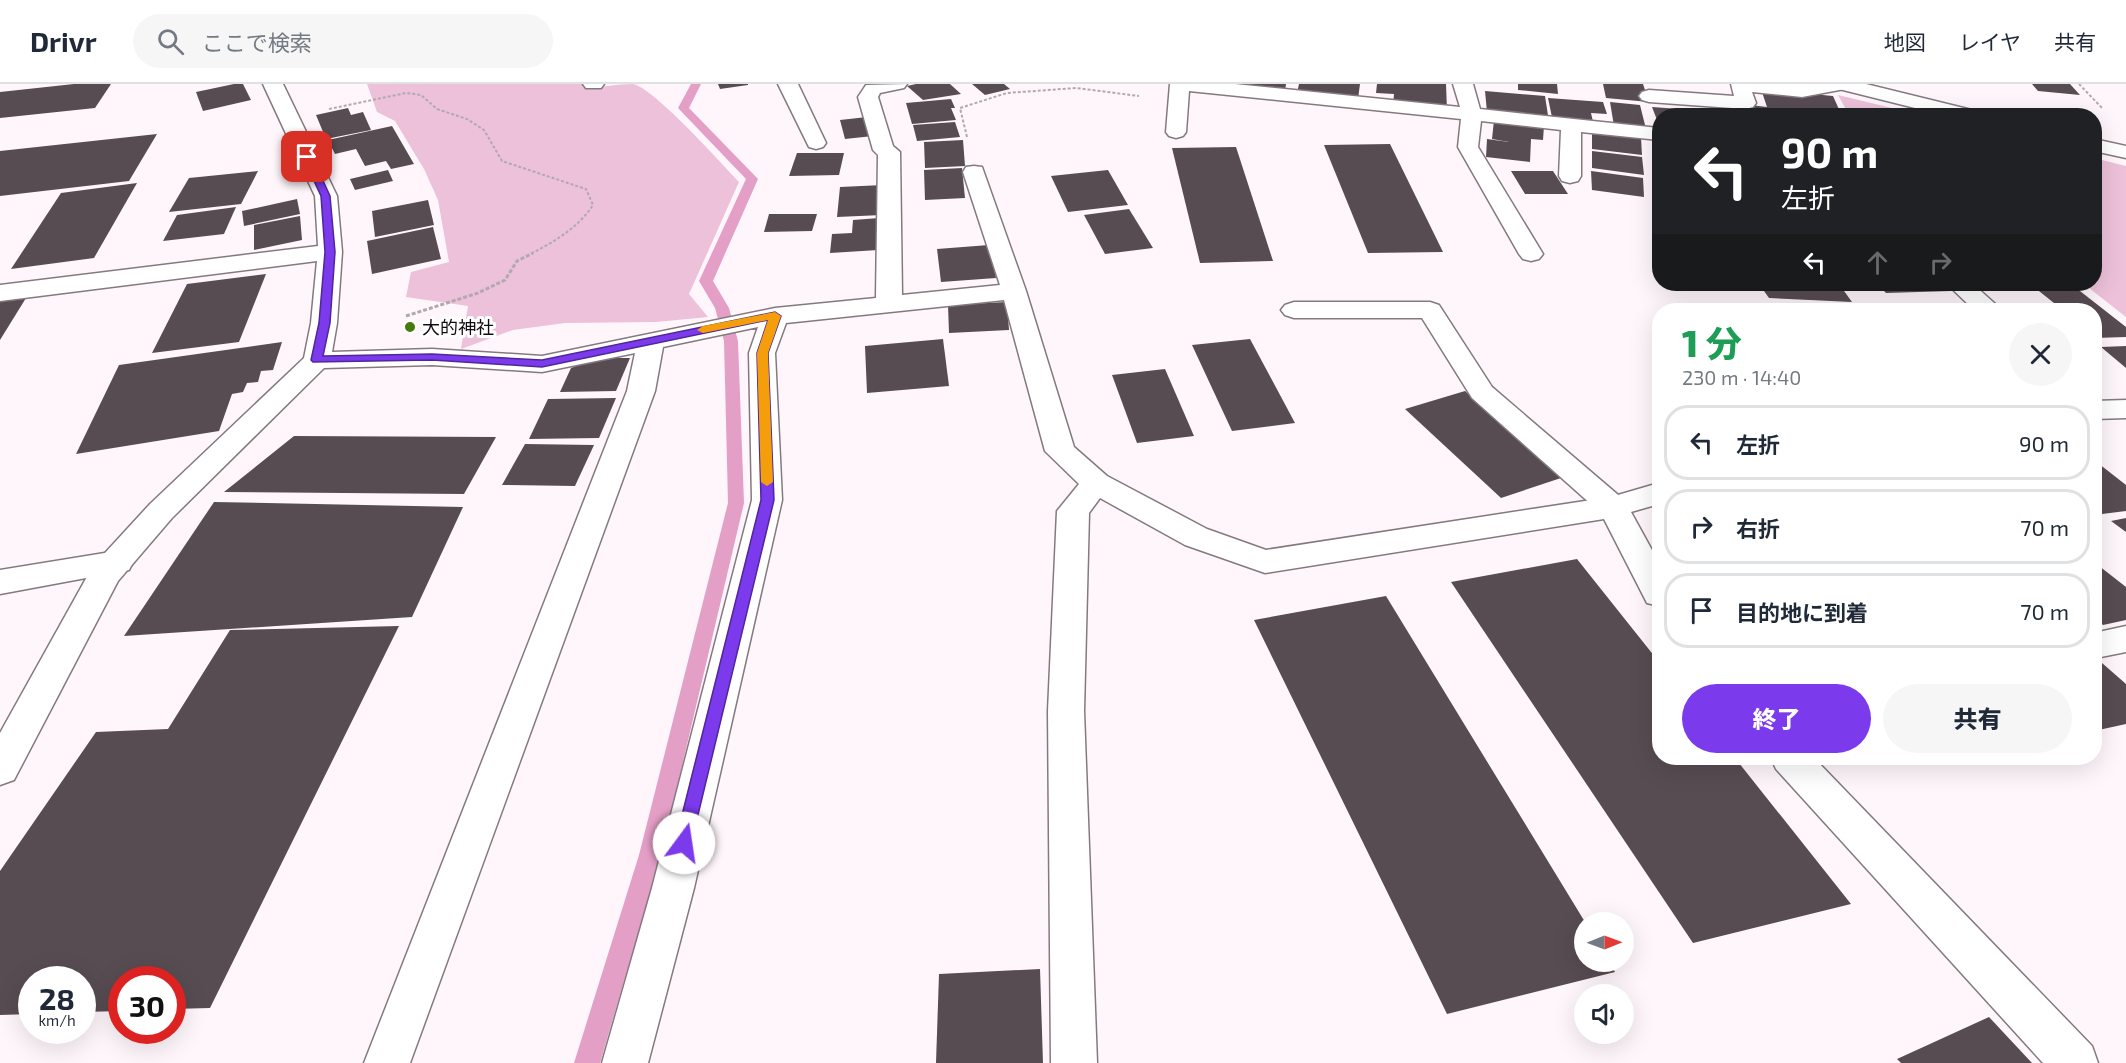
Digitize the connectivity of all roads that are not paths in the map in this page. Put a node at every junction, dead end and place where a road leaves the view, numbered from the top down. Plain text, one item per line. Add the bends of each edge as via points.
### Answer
1 (273, 84) edge
2 (788, 84) edge
3 (897, 84) edge
4 (1463, 84) edge
5 (1842, 84) edge
6 (1649, 96) dead end
7 (1940, 108) edge
8 (1472, 116) junction
9 (1571, 126) junction
10 (1176, 132) dead end
11 (1652, 133) edge
12 (816, 143) dead end
13 (2102, 147) edge
14 (2126, 152) edge
15 (974, 172) road end
16 (1570, 176) dead end
17 (330, 252) junction
18 (1531, 254) dead end
19 (1014, 291) junction
20 (1967, 291) edge
21 (0, 293) edge
22 (889, 303) junction
23 (1981, 303) edge
24 (1294, 310) dead end
25 (775, 316) junction
26 (668, 336) junction
27 (317, 360) junction
28 (1096, 483) junction
29 (1652, 495) edge
30 (1613, 507) junction
31 (117, 562) junction
32 (1652, 581) edge
33 (0, 582) edge
34 (1797, 765) edge
35 (0, 769) edge
36 (387, 1063) edge
37 (625, 1063) edge
38 (1074, 1063) edge
39 (2075, 1063) edge

1 - 17 street via 326,196
2 - 12 street
3 - 22 street via 873,89 868,97 884,150 889,152
4 - 8 street
5 - 6 street via 1802,91 1740,85 1746,103
5 - 7 street
8 - 9 street
8 - 10 street via 1180,84
8 - 18 street via 1468,147
9 - 11 street
9 - 16 street
13 - 14 street
15 - 19 street
17 - 21 street
17 - 27 street
19 - 22 street
19 - 28 street via 1060,451
20 - 23 street
22 - 25 street
24 - 30 street via 1430,310 1482,392
25 - 26 street
25 - 37 street via 762,353 768,500 673,888
26 - 27 street via 542,364 432,357
26 - 36 street via 641,391
27 - 31 street via 161,512
28 - 30 street via 1196,537 1265,562
28 - 38 street via 1073,511 1066,711
29 - 30 street
30 - 32 street
31 - 33 street
31 - 35 street via 105,574
34 - 39 street

